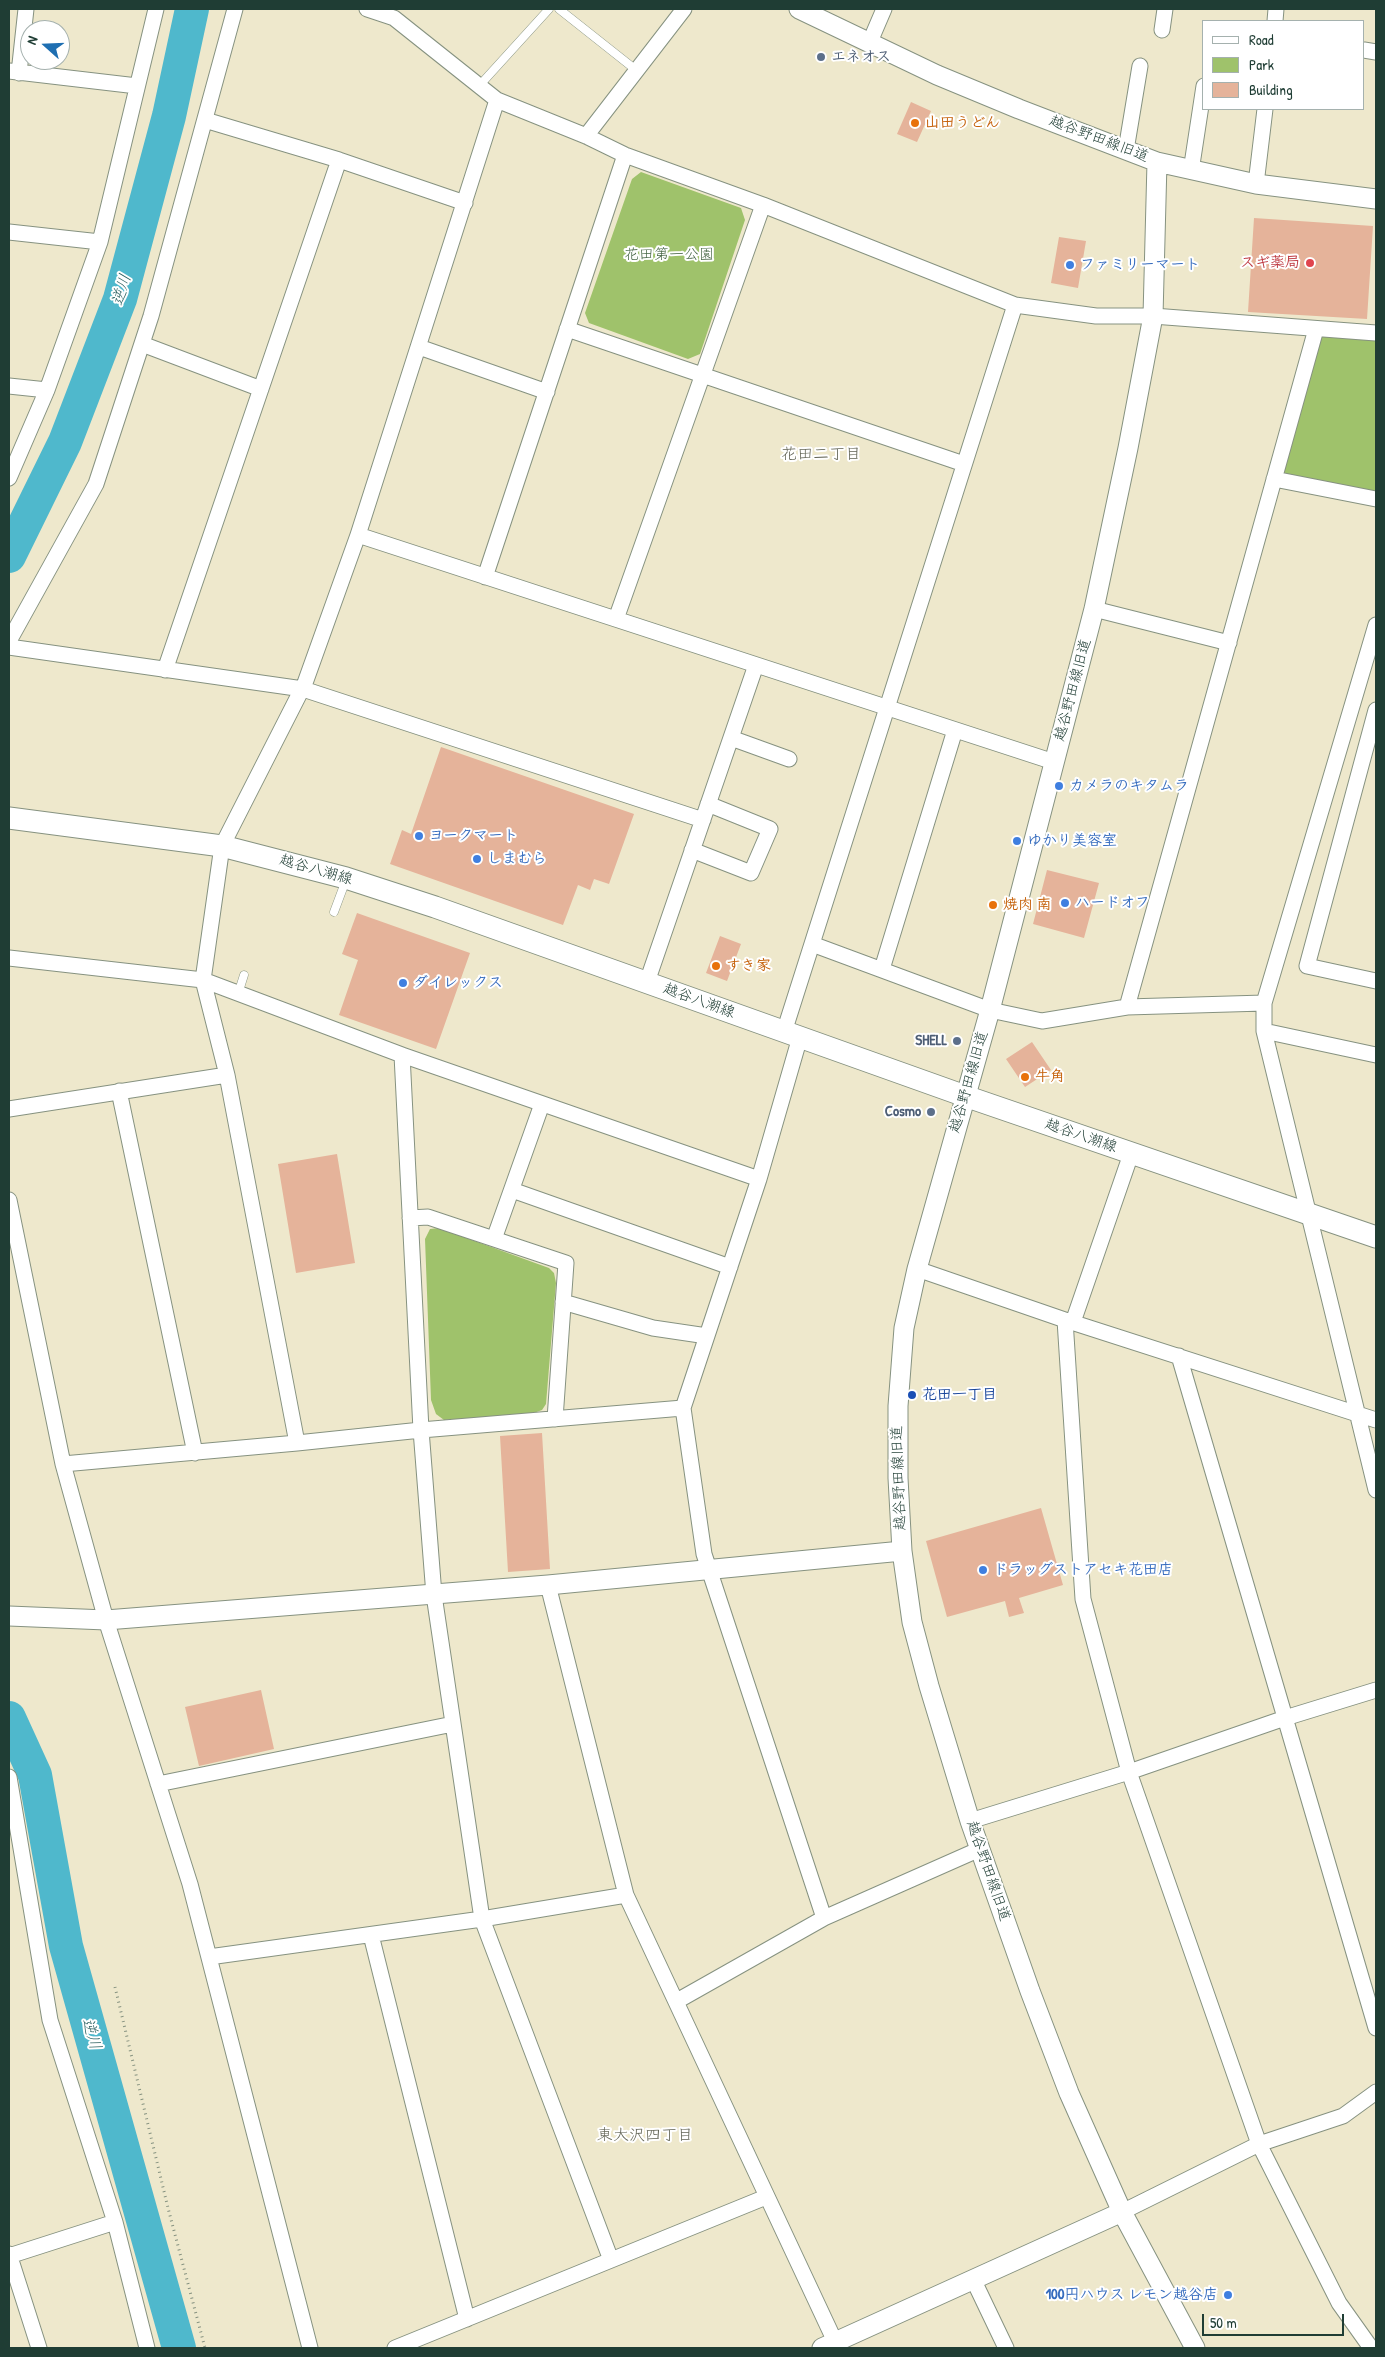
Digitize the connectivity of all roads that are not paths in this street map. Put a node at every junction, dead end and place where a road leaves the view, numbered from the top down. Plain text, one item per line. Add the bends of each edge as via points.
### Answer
1 (26, 9) edge
2 (156, 9) edge
3 (235, 9) edge
4 (367, 9) edge
5 (549, 9) edge
6 (559, 9) edge
7 (684, 9) edge
8 (799, 9) edge
9 (884, 9) edge
10 (1166, 9) edge
11 (1162, 30) dead end
12 (869, 44) junction
13 (1140, 66) dead end
14 (636, 70) junction
15 (14, 72) edge
16 (137, 86) junction
17 (479, 86) junction
18 (1202, 99) edge
19 (497, 100) junction
20 (1265, 110) edge
21 (205, 120) junction
22 (586, 136) junction
23 (1126, 150) junction
24 (625, 156) junction
25 (339, 160) junction
26 (1157, 162) junction
27 (1191, 171) junction
28 (1256, 184) junction
29 (1376, 199) edge
30 (465, 203) junction
31 (763, 206) junction
32 (9, 232) edge
33 (100, 242) junction
34 (1015, 305) junction
35 (1152, 316) junction
36 (568, 329) junction
37 (1316, 329) junction
38 (1376, 333) edge
39 (142, 344) junction
40 (420, 347) junction
41 (703, 375) junction
42 (9, 386) edge
43 (261, 389) junction
44 (47, 390) junction
45 (546, 392) junction
46 (12, 460) edge
47 (964, 464) junction
48 (9, 478) edge
49 (1274, 479) junction
50 (1376, 499) edge
51 (358, 535) junction
52 (485, 577) junction
53 (1094, 609) junction
54 (616, 620) junction
55 (1376, 625) edge
56 (9, 642) edge
57 (1229, 643) junction
58 (9, 648) edge
59 (756, 665) junction
60 (166, 670) junction
61 (302, 689) junction
62 (887, 708) junction
63 (1376, 710) edge
64 (955, 730) junction
65 (731, 738) junction
66 (790, 759) dead end
67 (1054, 762) junction
68 (708, 804) junction
69 (9, 818) edge
70 (703, 820) junction
71 (222, 846) junction
72 (692, 850) junction
73 (346, 878) junction
74 (334, 912) dead end
75 (812, 944) junction
76 (9, 958) edge
77 (882, 969) junction
78 (244, 976) dead end
79 (203, 980) junction
80 (647, 982) junction
81 (1376, 982) edge
82 (238, 994) junction
83 (1264, 1003) junction
84 (1127, 1006) junction
85 (990, 1010) junction
86 (1264, 1031) junction
87 (792, 1035) junction
88 (402, 1055) junction
89 (1376, 1055) edge
90 (227, 1075) junction
91 (120, 1091) junction
92 (964, 1096) junction
93 (542, 1104) junction
94 (9, 1109) edge
95 (1131, 1154) junction
96 (759, 1178) junction
97 (512, 1190) junction
98 (9, 1200) edge
99 (1309, 1215) junction
100 (410, 1218) junction
101 (1376, 1237) edge
102 (494, 1239) junction
103 (730, 1267) junction
104 (917, 1269) junction
105 (563, 1302) junction
106 (1069, 1321) junction
107 (707, 1336) junction
108 (1179, 1356) junction
109 (683, 1408) junction
110 (1358, 1414) junction
111 (555, 1419) junction
112 (1376, 1420) edge
113 (421, 1430) junction
114 (297, 1444) junction
115 (195, 1452) junction
116 (63, 1464) junction
117 (1376, 1490) edge
118 (902, 1551) junction
119 (710, 1571) junction
120 (548, 1585) junction
121 (434, 1595) junction
122 (9, 1616) edge
123 (106, 1620) junction
124 (1376, 1690) edge
125 (1285, 1718) junction
126 (453, 1724) junction
127 (1129, 1772) junction
128 (9, 1777) edge
129 (158, 1784) junction
130 (970, 1821) junction
131 (980, 1849) junction
132 (16, 1864) edge
133 (626, 1895) junction
134 (824, 1918) junction
135 (482, 1919) junction
136 (371, 1935) junction
137 (209, 1957) junction
138 (677, 2001) junction
139 (1376, 2028) edge
140 (1376, 2092) edge
141 (1259, 2144) junction
142 (766, 2197) junction
143 (1122, 2212) junction
144 (115, 2222) junction
145 (9, 2255) edge
146 (611, 2260) junction
147 (973, 2279) junction
148 (467, 2319) junction
149 (832, 2346) edge
150 (39, 2348) edge
151 (147, 2348) edge
152 (310, 2348) edge
153 (395, 2348) edge
154 (1006, 2348) edge
155 (1195, 2348) edge
156 (1371, 2348) edge

1 - 15 street
2 - 16 street
3 - 21 street
4 - 17 street via 394,18
5 - 17 lane
6 - 14 lane
7 - 14 street
8 - 12 street, 越谷野田線旧道
9 - 12 street
10 - 11 street
12 - 23 street, 越谷野田線旧道 via 1010,106
13 - 23 street
14 - 22 street
15 - 16 street
16 - 33 street
17 - 19 street
18 - 27 street
19 - 22 street
19 - 30 street
20 - 28 street
21 - 25 street
21 - 39 street
22 - 24 street
23 - 26 street, 越谷野田線旧道
24 - 31 street
24 - 36 street
25 - 30 street
25 - 43 street
26 - 27 street
26 - 35 street, 越谷野田線旧道
27 - 28 street
28 - 29 street
30 - 40 street
31 - 34 street
31 - 41 street
32 - 33 street
33 - 44 street
34 - 35 street via 1096,316
34 - 47 street
35 - 37 street
35 - 53 street, 越谷野田線旧道
36 - 41 street
36 - 45 street
37 - 38 street
37 - 49 street
39 - 43 street
39 - 56 street via 96,484
40 - 45 street
40 - 51 street
41 - 47 street
41 - 54 street
42 - 44 street
43 - 60 street
44 - 46 street
45 - 52 street
46 - 48 street
47 - 62 street
49 - 50 street
49 - 57 street
51 - 52 street
51 - 61 street
52 - 54 street
53 - 57 street
53 - 67 street, 越谷野田線旧道
54 - 59 street
55 - 83 street
57 - 84 street
58 - 60 street
59 - 62 street
59 - 65 street
60 - 61 street
61 - 70 street
61 - 71 street
62 - 64 street
62 - 75 street
63 - 81 street via 1307,966
64 - 67 street
64 - 77 street
65 - 66 street
65 - 68 street
67 - 85 street, 越谷野田線旧道
68 - 70 street
68 - 72 street via 770,829 751,873
69 - 71 main road, 越谷八潮線
70 - 72 street
71 - 73 main road, 越谷八潮線
71 - 79 street
72 - 80 street
73 - 74 lane
73 - 80 main road, 越谷八潮線
75 - 77 street
75 - 87 street
76 - 79 street
77 - 85 street
78 - 82 lane
79 - 82 street
79 - 90 street
80 - 87 main road, 越谷八潮線
82 - 88 street
83 - 84 street
83 - 86 street
84 - 85 street via 1042,1021
85 - 92 street, 越谷野田線旧道
86 - 89 street
86 - 99 street
87 - 92 main road, 越谷八潮線
87 - 96 street
88 - 93 street
88 - 100 street
90 - 91 street
90 - 114 street
91 - 94 street
91 - 115 street
92 - 95 main road, 越谷八潮線
92 - 104 street, 越谷野田線旧道
93 - 96 street
93 - 97 street
95 - 99 main road, 越谷八潮線
95 - 106 street
96 - 103 street
97 - 102 street
97 - 103 street
98 - 116 street
99 - 101 main road, 越谷八潮線
99 - 110 street
100 - 102 street via 428,1217
100 - 113 street
102 - 105 street via 566,1263
103 - 107 street
104 - 106 street
104 - 118 street, 越谷野田線旧道 via 904,1328 898,1406
105 - 107 street via 653,1328
105 - 111 street
106 - 108 street
106 - 127 street via 1083,1599
107 - 109 street
108 - 110 street
108 - 125 street
109 - 111 street
109 - 119 street via 704,1554
110 - 112 street
110 - 117 street
111 - 113 street
113 - 114 street
113 - 121 street
114 - 115 street
115 - 116 street
116 - 123 street
118 - 119 street
118 - 130 street, 越谷野田線旧道 via 912,1622
119 - 120 street
119 - 134 street
120 - 121 street
120 - 133 street
121 - 123 street
121 - 126 street
122 - 123 street
123 - 129 street
124 - 125 street
125 - 127 street
125 - 139 street
126 - 129 street
126 - 135 street
127 - 130 street
127 - 141 street
128 - 132 street
129 - 137 street
130 - 131 street, 越谷野田線旧道
131 - 134 street
131 - 143 street, 越谷野田線旧道 via 1066,2084
132 - 144 street via 50,2020
133 - 135 street
133 - 138 street
134 - 138 street
135 - 136 street
135 - 146 street
136 - 137 street
136 - 148 street
137 - 152 street
138 - 142 street
140 - 141 street via 1343,2116
141 - 143 street
141 - 156 street via 1339,2303
142 - 146 street
142 - 149 street
143 - 147 street
143 - 155 street, 越谷野田線旧道
144 - 145 street
144 - 151 street
145 - 150 street
146 - 148 street
147 - 149 street
147 - 154 street
148 - 153 street

